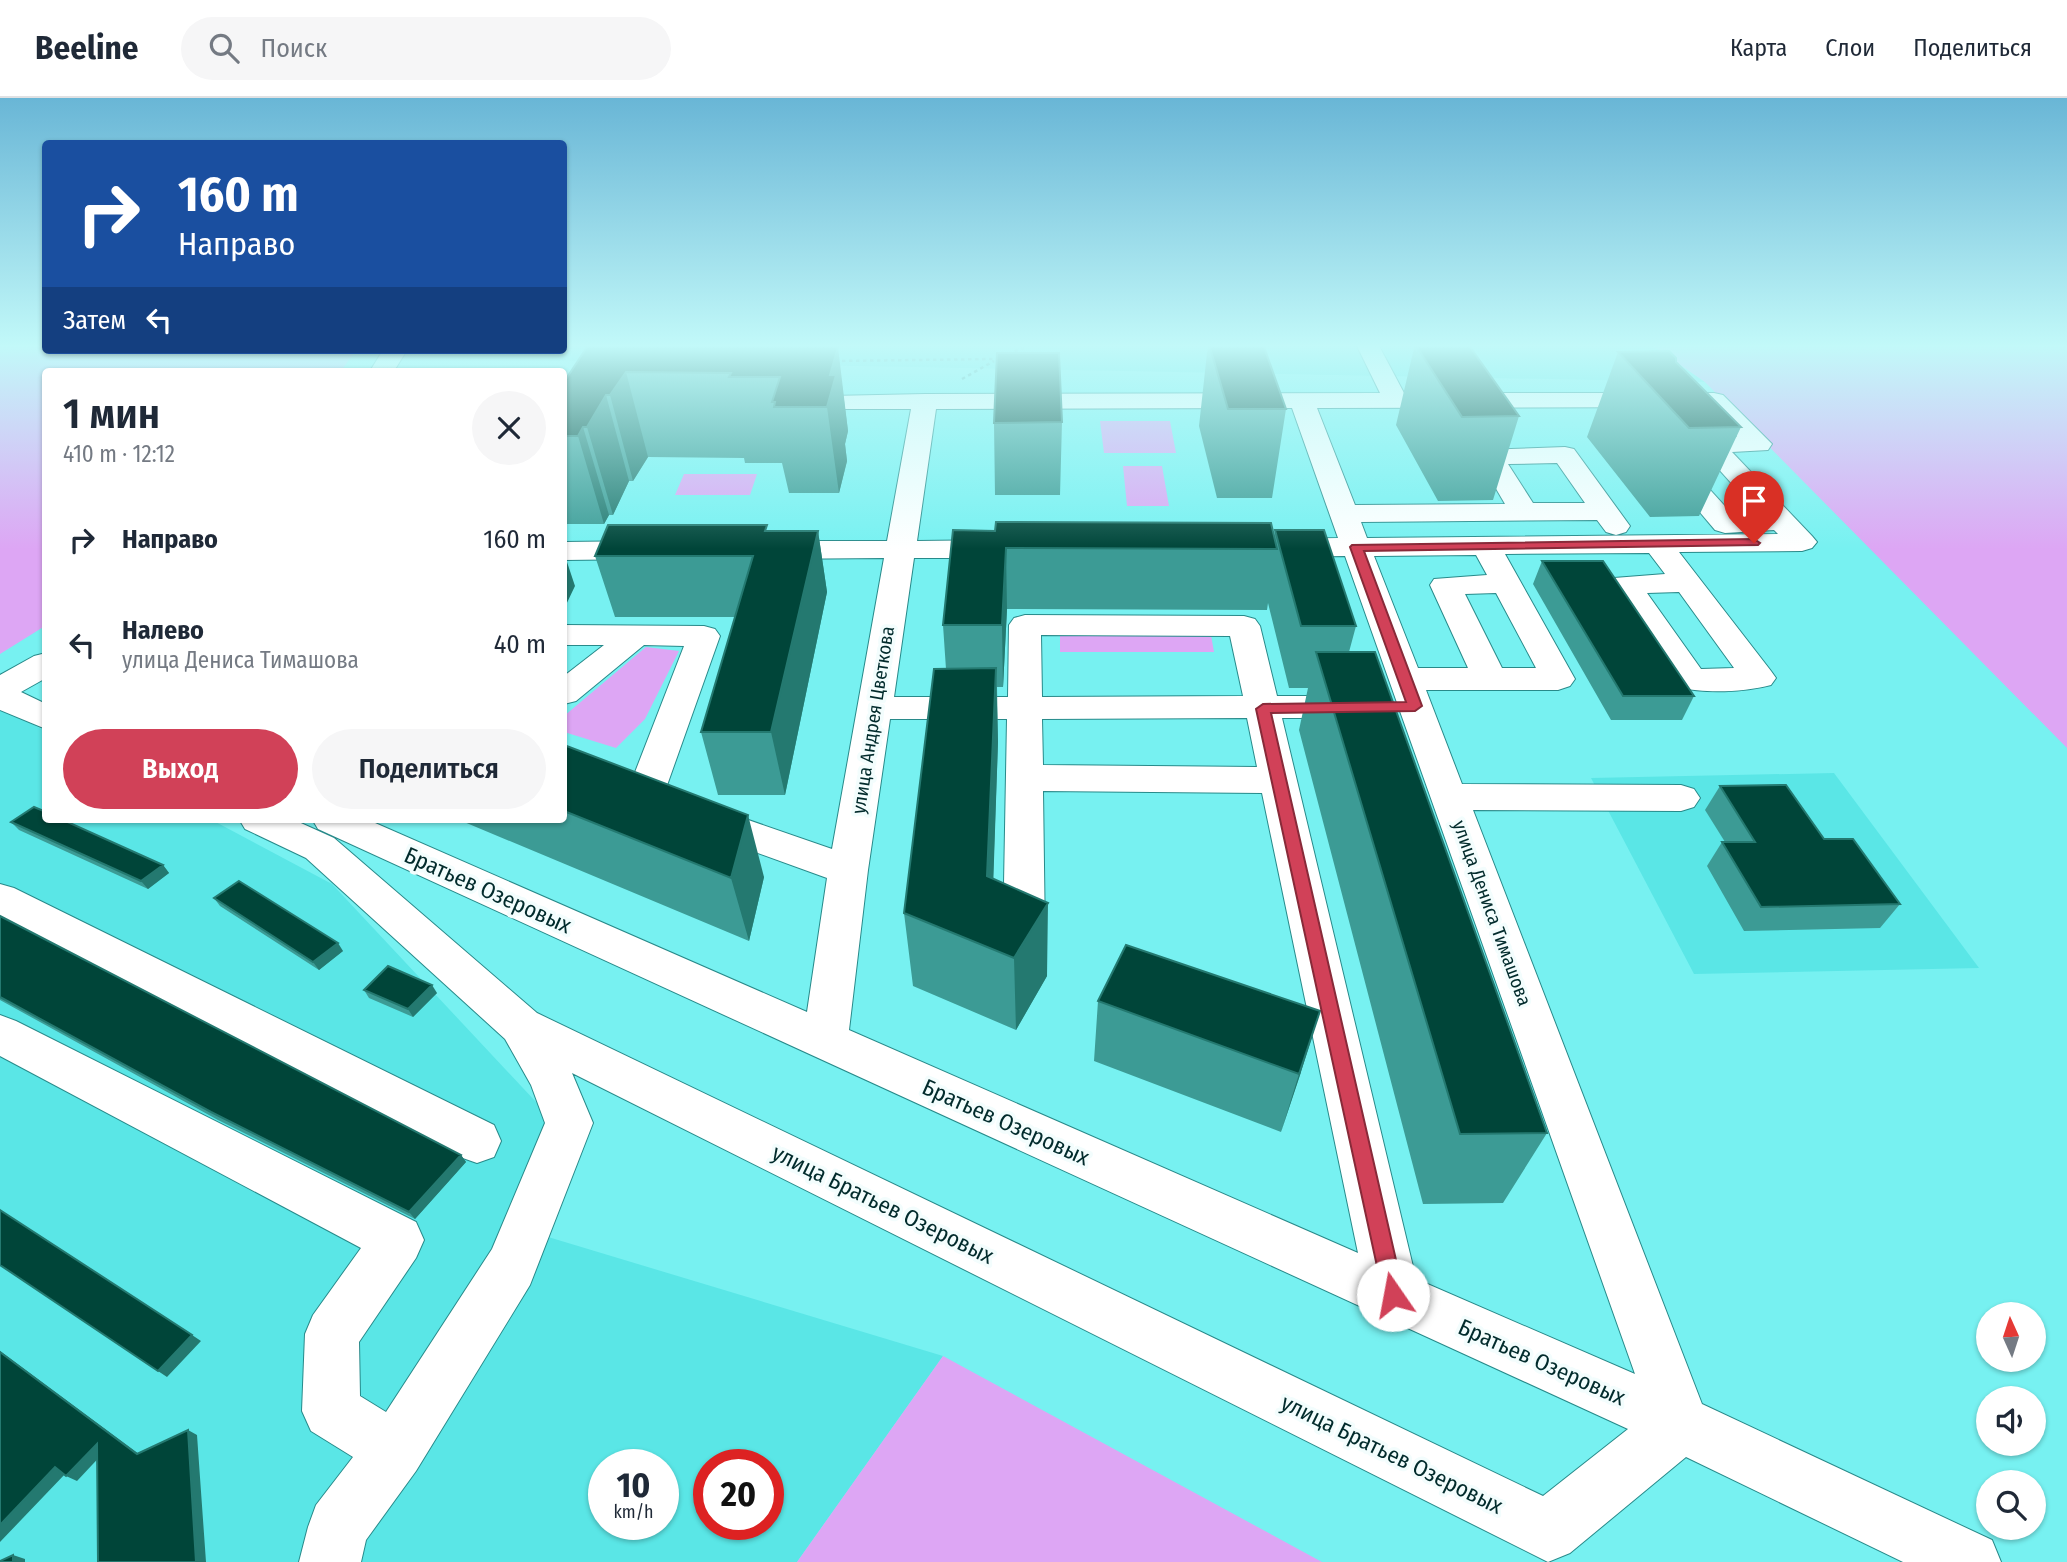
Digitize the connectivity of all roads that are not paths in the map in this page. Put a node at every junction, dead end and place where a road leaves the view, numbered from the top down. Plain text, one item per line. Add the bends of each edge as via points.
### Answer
1 (923, 412) edge
2 (1306, 412) edge
3 (1727, 412) edge
4 (1710, 445) junction
5 (1605, 511) junction
6 (1524, 512) junction
7 (1350, 531) junction
8 (1793, 533) junction
9 (1644, 544) junction
10 (1486, 546) junction
11 (1248, 548) edge
12 (901, 549) junction
13 (1026, 549) edge
14 (679, 550) edge
15 (748, 550) edge
16 (567, 551) edge
17 (1688, 583) dead end
18 (1507, 584) junction
19 (567, 635) edge
20 (637, 635) junction
21 (1490, 680) junction
22 (22, 684) edge
23 (567, 691) edge
24 (1410, 693) junction
25 (875, 708) junction
26 (1023, 708) junction
27 (1263, 709) junction
28 (42, 712) edge
29 (1023, 778) junction
30 (1279, 779) junction
31 (610, 786) edge
32 (1449, 797) junction
33 (645, 798) junction
34 (1681, 798) dead end
35 (267, 823) edge
36 (340, 823) edge
37 (848, 870) junction
38 (0, 899) edge
39 (1024, 939) edge
40 (521, 1026) junction
41 (0, 1034) edge
42 (825, 1040) junction
43 (477, 1142) dead end
44 (1393, 1295) junction
45 (1681, 1424) junction
46 (395, 1450) junction
47 (330, 1562) edge
48 (1970, 1562) edge

1 - 12 street, улица Андрея Цветкова
2 - 7 street, улица Дениса Тимашова
3 - 4 street via 1759,444
4 - 8 street
4 - 8 street via 1656,446 1725,524
5 - 6 street
5 - 6 street via 1566,455 1490,456
5 - 9 street
6 - 7 street
7 - 10 street
7 - 11 street
7 - 24 street, улица Дениса Тимашова
8 - 9 street
9 - 10 street
9 - 17 street
10 - 18 street
12 - 13 street
12 - 15 street
12 - 25 street, улица Андрея Цветкова
14 - 16 street
18 - 21 street via 1446,585
18 - 21 street via 1559,680
19 - 20 street
20 - 23 street
20 - 33 street via 704,636
21 - 24 street
22 - 28 street
24 - 27 street
24 - 32 street, улица Дениса Тимашова
25 - 26 street
25 - 37 street, улица Андрея Цветкова
26 - 27 street
26 - 27 street via 1025,625 1244,626
26 - 29 street
27 - 30 street
29 - 30 street
29 - 39 street
30 - 44 street
31 - 33 street
32 - 34 street
32 - 45 street, улица Дениса Тимашова
33 - 37 street
35 - 40 street, улица Братьев Озеровых via 320,848
36 - 42 street, Братьев Озеровых
37 - 42 street, улица Андрея Цветкова
38 - 43 street
40 - 45 street, улица Братьев Озеровых via 1548,1531
40 - 46 street via 552,1079 569,1124 511,1267
41 - 46 street via 398,1240 332,1334 331,1411
42 - 44 street, Братьев Озеровых
44 - 45 street, Братьев Озеровых
45 - 48 street
46 - 47 street via 338,1527

